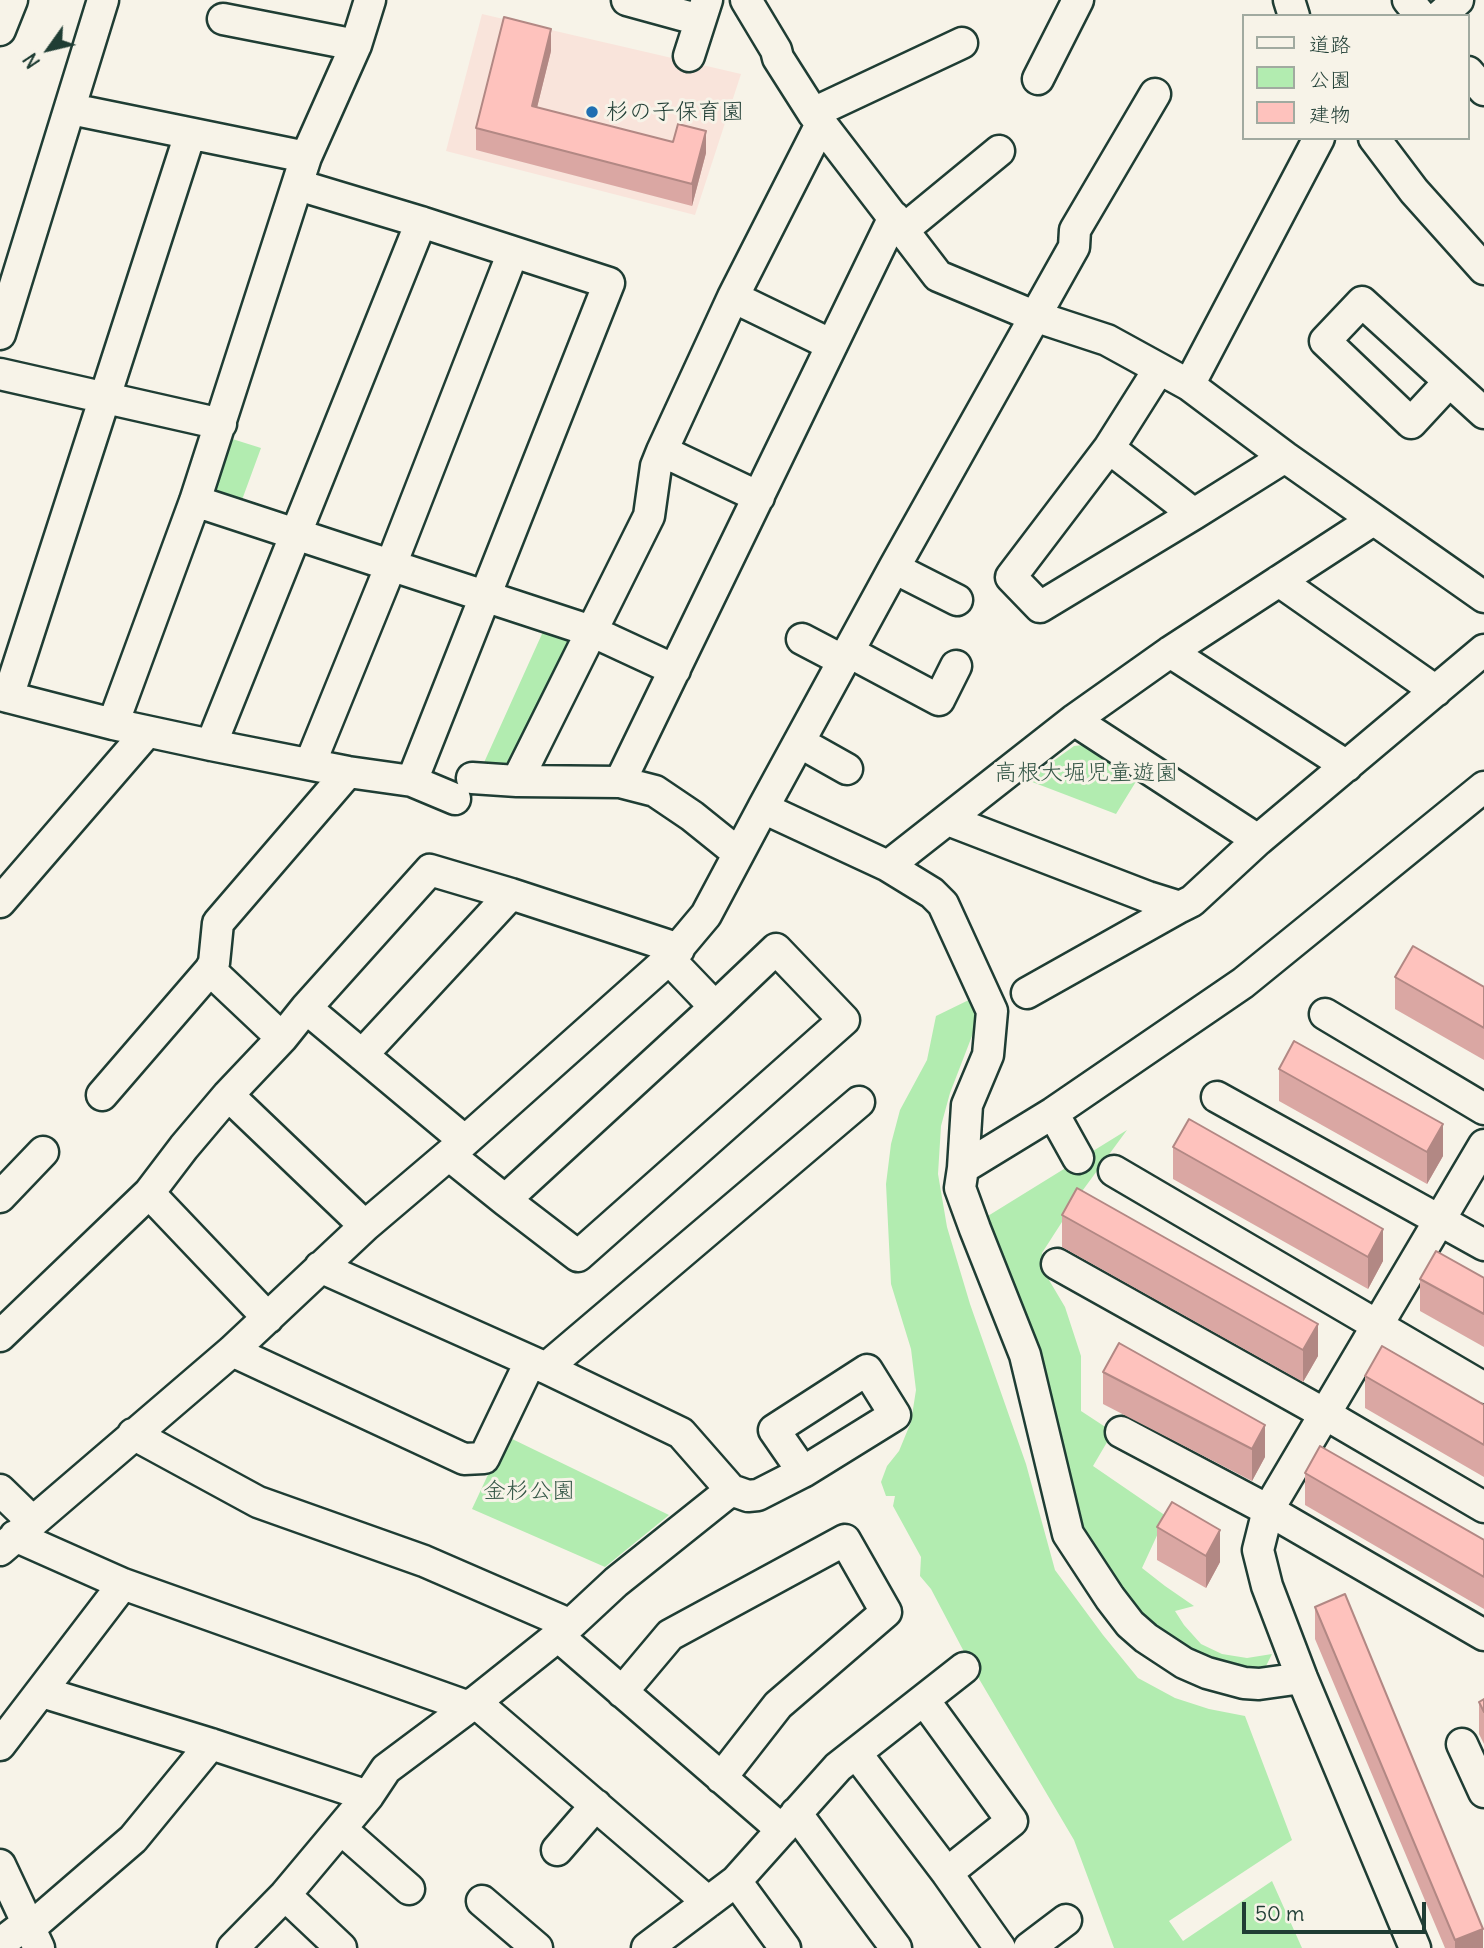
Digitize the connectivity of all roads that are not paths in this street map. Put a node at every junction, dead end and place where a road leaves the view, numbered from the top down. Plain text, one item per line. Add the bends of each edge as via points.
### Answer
1 (12, 0) edge
2 (103, 0) edge
3 (370, 0) edge
4 (627, 0) edge
5 (746, 0) edge
6 (1079, 0) edge
7 (1408, 0) edge
8 (1458, 0) edge
9 (704, 10) edge
10 (1419, 14) edge
11 (1442, 14) edge
12 (223, 19) dead end
13 (0, 30) edge
14 (962, 43) dead end
15 (356, 45) junction
16 (689, 56) dead end
17 (1470, 74) edge
18 (1038, 79) dead end
19 (1484, 90) edge
20 (1155, 93) dead end
21 (71, 109) junction
22 (817, 118) junction
23 (190, 134) junction
24 (1318, 140) edge
25 (1376, 140) edge
26 (999, 152) dead end
27 (302, 171) junction
28 (421, 222) junction
29 (898, 223) junction
30 (513, 252) junction
31 (1484, 269) edge
32 (733, 297) junction
33 (1034, 316) junction
34 (0, 334) edge
35 (832, 345) junction
36 (1160, 369) junction
37 (0, 374) edge
38 (1449, 382) dead end
39 (1189, 385) junction
40 (104, 398) junction
41 (1484, 413) edge
42 (221, 424) junction
43 (1109, 447) junction
44 (662, 451) junction
45 (1285, 457) junction
46 (759, 497) junction
47 (195, 501) junction
48 (1194, 514) junction
49 (1373, 520) junction
50 (296, 534) junction
51 (391, 565) junction
52 (894, 568) junction
53 (1279, 581) junction
54 (1482, 593) edge
55 (486, 596) junction
56 (957, 600) dead end
57 (591, 631) junction
58 (802, 639) dead end
59 (1484, 650) edge
60 (1170, 652) junction
61 (846, 656) junction
62 (956, 666) dead end
63 (675, 670) junction
64 (1436, 691) junction
65 (4, 696) edge
66 (1074, 720) junction
67 (113, 724) junction
68 (147, 732) junction
69 (799, 742) junction
70 (211, 745) junction
71 (310, 764) junction
72 (1347, 766) junction
73 (847, 769) dead end
74 (348, 772) junction
75 (412, 781) junction
76 (517, 781) junction
77 (620, 782) junction
78 (1484, 787) edge
79 (763, 808) junction
80 (948, 820) junction
81 (1258, 840) junction
82 (738, 853) junction
83 (888, 866) junction
84 (511, 894) junction
85 (0, 902) edge
86 (1180, 906) junction
87 (674, 954) junction
88 (210, 970) junction
89 (1027, 993) dead end
90 (715, 1007) junction
91 (306, 1008) junction
92 (1325, 1014) dead end
93 (282, 1038) junction
94 (362, 1055) junction
95 (102, 1095) dead end
96 (228, 1095) junction
97 (1217, 1097) dead end
98 (859, 1102) dead end
99 (1484, 1109) edge
100 (1053, 1113) junction
101 (1484, 1144) edge
102 (457, 1148) junction
103 (43, 1152) dead end
104 (1078, 1158) dead end
105 (963, 1168) junction
106 (1114, 1171) dead end
107 (149, 1193) junction
108 (0, 1197) edge
109 (505, 1200) junction
110 (1440, 1220) junction
111 (365, 1226) junction
112 (1484, 1245) edge
113 (1057, 1264) dead end
114 (320, 1268) junction
115 (268, 1318) junction
116 (1377, 1326) junction
117 (0, 1336) edge
118 (232, 1351) junction
119 (538, 1365) junction
120 (1484, 1388) edge
121 (1325, 1413) junction
122 (1121, 1432) dead end
123 (133, 1434) junction
124 (803, 1472) dead end
125 (0, 1490) edge
126 (731, 1490) junction
127 (1484, 1507) edge
128 (1268, 1510) junction
129 (16, 1536) edge
130 (123, 1584) junction
131 (563, 1630) junction
132 (1484, 1635) edge
133 (964, 1668) dead end
134 (1302, 1678) junction
135 (42, 1692) junction
136 (622, 1692) junction
137 (924, 1700) junction
138 (472, 1705) junction
139 (211, 1744) junction
140 (1462, 1744) dead end
141 (0, 1745) edge
142 (856, 1753) junction
143 (721, 1778) junction
144 (1484, 1792) edge
145 (368, 1796) junction
146 (596, 1805) junction
147 (789, 1821) junction
148 (341, 1829) junction
149 (557, 1850) dead end
150 (0, 1865) edge
151 (947, 1873) junction
152 (736, 1881) junction
153 (408, 1889) dead end
154 (285, 1895) junction
155 (482, 1900) dead end
156 (708, 1902) junction
157 (1066, 1920) dead end
158 (32, 1933) edge
159 (0, 1944) edge
160 (662, 1944) edge
161 (233, 1948) edge
162 (341, 1948) edge
163 (537, 1948) edge
164 (785, 1948) edge
165 (896, 1948) edge
166 (1000, 1948) edge
167 (1029, 1948) edge
168 (1415, 1948) edge

1 - 13 street
2 - 21 street
3 - 15 street
4 - 9 street
5 - 22 street
6 - 18 street
7 - 10 street
8 - 11 street
9 - 16 street
12 - 15 street
14 - 22 street
15 - 27 street
17 - 19 street
20 - 33 street via 1075,230 1074,247
21 - 23 street
21 - 34 street
22 - 29 street
22 - 32 street
23 - 27 street
23 - 40 street
24 - 39 street
25 - 31 street
26 - 29 street
27 - 28 street
27 - 42 street
28 - 30 street
28 - 50 street
29 - 33 street via 938,276
29 - 35 street
30 - 51 street
30 - 55 street via 610,283
32 - 35 street
32 - 44 street
33 - 36 street via 1107,340
33 - 52 street
35 - 46 street
36 - 39 street
36 - 43 street
37 - 40 street
38 - 41 street
39 - 45 street
40 - 42 street
40 - 65 street
42 - 47 street
43 - 48 street
43 - 48 street via 1011,577 1040,607
44 - 46 street
44 - 57 street via 649,516
45 - 48 street
45 - 49 street
46 - 63 street
47 - 50 street
47 - 67 street
49 - 53 street
49 - 54 street
50 - 51 street
50 - 70 street
51 - 55 street
51 - 71 street
52 - 56 street
52 - 61 street
53 - 60 street
53 - 64 street
55 - 57 street
55 - 75 street
57 - 63 street
57 - 76 street
58 - 61 street
59 - 64 street
60 - 66 street
60 - 72 street
61 - 62 street via 939,700
61 - 69 street
63 - 77 street
64 - 72 street
65 - 67 street
66 - 80 street
66 - 81 street
67 - 68 street
68 - 70 street
68 - 85 street
69 - 73 street
69 - 79 street
70 - 71 street
71 - 74 street
72 - 81 street
74 - 75 street
74 - 88 street via 218,923
75 - 76 street via 464,789
76 - 77 street
77 - 82 street via 655,791
78 - 100 street via 1243,983
79 - 82 street
79 - 83 street
80 - 83 street
80 - 86 street
81 - 86 street via 1192,901
82 - 87 street via 706,915
83 - 105 street via 943,904 992,1012 988,1055 967,1105
84 - 87 street
84 - 91 street via 430,870
84 - 94 street
86 - 89 street
87 - 90 street
87 - 102 street
88 - 93 street
88 - 95 street
90 - 109 street
90 - 109 street via 776,949 844,1020 578,1256
91 - 93 street
91 - 94 street
92 - 99 street
93 - 96 street
94 - 102 street
96 - 107 street
96 - 111 street
97 - 110 street
98 - 119 street
100 - 104 street
100 - 105 street
101 - 110 street
102 - 109 street
102 - 111 street
103 - 108 street
105 - 134 street via 960,1188 1025,1355 1068,1534 1110,1598 1146,1639 1207,1673 1259,1684
106 - 116 street
107 - 115 street
107 - 117 street
110 - 112 street
110 - 116 street
111 - 114 street
113 - 121 street
114 - 115 street
114 - 119 street
115 - 118 street
116 - 120 street
116 - 121 street
118 - 119 street via 464,1459 484,1458
118 - 123 street
119 - 126 street via 681,1433
121 - 127 street
121 - 128 street
122 - 128 street
123 - 129 street
123 - 131 street via 258,1502 424,1562
124 - 126 street via 758,1495
125 - 129 street
126 - 131 street
128 - 132 street
128 - 134 street via 1258,1550
129 - 130 street
130 - 135 street
130 - 138 street
131 - 136 street
131 - 138 street
133 - 137 street
134 - 168 street
135 - 139 street
135 - 141 street
136 - 143 street
136 - 143 street via 670,1635 845,1540 886,1612 778,1705
137 - 142 street
137 - 151 street via 1012,1821
138 - 145 street via 386,1769
138 - 146 street
139 - 145 street
139 - 158 street via 133,1839
140 - 144 street
142 - 147 street
142 - 151 street
143 - 147 street
145 - 148 street
146 - 149 street
146 - 156 street
147 - 152 street
147 - 165 street
148 - 153 street
148 - 154 street
150 - 158 street
151 - 166 street
152 - 156 street
152 - 164 street
154 - 161 street
154 - 162 street
155 - 163 street
156 - 160 street
157 - 167 street
158 - 159 street

